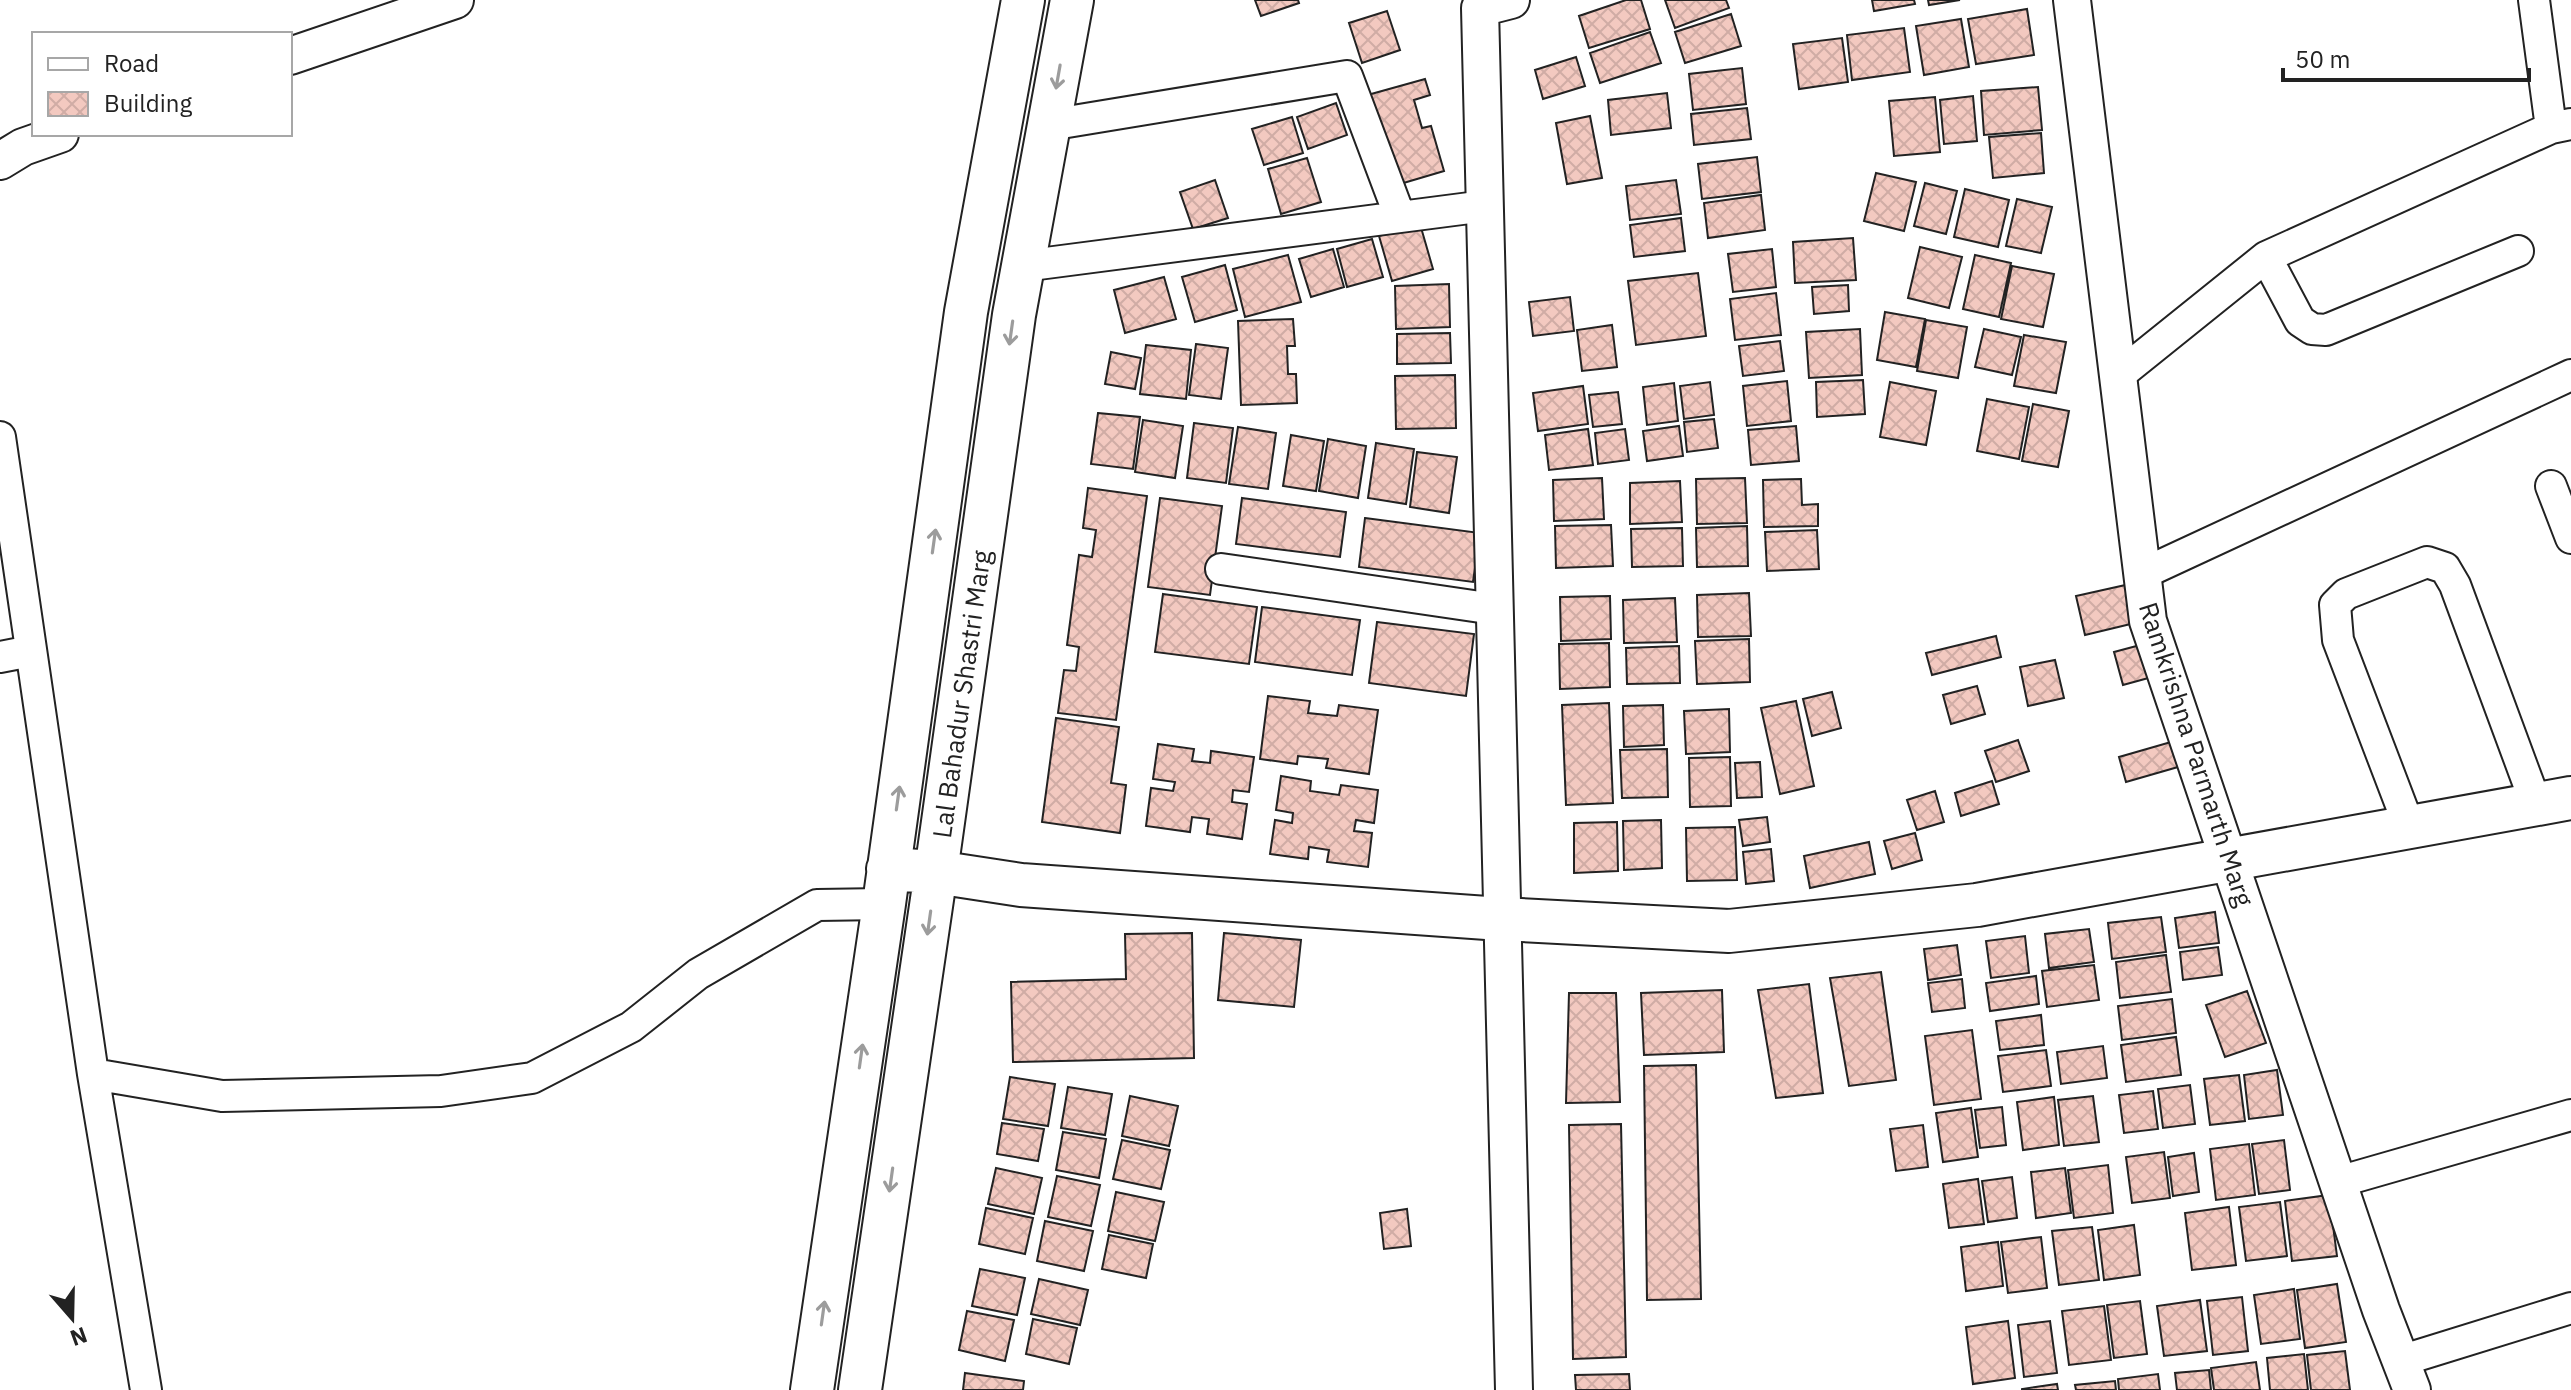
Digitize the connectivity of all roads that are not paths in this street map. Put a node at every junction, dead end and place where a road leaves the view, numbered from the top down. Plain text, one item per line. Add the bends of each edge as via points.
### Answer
1 (455, 0) edge
2 (1023, 0) edge
3 (1072, 0) edge
4 (1511, 0) edge
5 (2072, 0) edge
6 (2534, 0) edge
7 (292, 55) edge
8 (1049, 125) junction
9 (2561, 126) edge
10 (54, 136) edge
11 (0, 161) edge
12 (1485, 206) junction
13 (1400, 217) junction
14 (2518, 251) dead end
15 (2266, 257) junction
16 (1023, 266) junction
17 (2571, 375) edge
18 (2118, 376) junction
19 (0, 437) edge
20 (2551, 486) dead end
21 (2571, 538) edge
22 (1221, 569) dead end
23 (2142, 574) junction
24 (1494, 609) junction
25 (31, 651) junction
26 (0, 657) edge
27 (2554, 801) edge
28 (2409, 826) junction
29 (2230, 859) junction
30 (936, 872) junction
31 (886, 886) junction
32 (1501, 919) junction
33 (93, 1074) junction
34 (2571, 1115) edge
35 (2338, 1182) junction
36 (2571, 1308) edge
37 (2406, 1376) edge
38 (146, 1390) edge
39 (812, 1390) edge
40 (860, 1390) edge
41 (1514, 1390) edge

1 - 7 street
31 -> 2 main road, Lal Bahadur Shastri Marg via 966,312
3 -> 8 main road, Lal Bahadur Shastri Marg
4 - 12 street via 1480,8
5 - 18 street, Ramkrishna Parmarth Marg
6 - 9 street
8 - 13 street via 1347,76
8 - 16 main road, Lal Bahadur Shastri Marg
9 - 15 street
10 - 11 street
12 - 13 street
12 - 24 street
13 - 16 street
14 - 15 street via 2326,330 2300,321
15 - 18 street
16 -> 30 main road, Lal Bahadur Shastri Marg
17 - 23 street
18 - 23 street, Ramkrishna Parmarth Marg
19 - 25 street
20 - 21 street
22 - 24 street
23 - 29 street, Ramkrishna Parmarth Marg via 2148,621
24 - 32 street
25 - 26 street
25 - 33 street
27 - 28 main road
27 - 28 street via 2455,585 2445,568 2427,562 2346,594 2335,605 2338,640
28 - 29 main road
29 - 32 main road via 1977,905 1729,931
29 - 35 street, Ramkrishna Parmarth Marg
30 - 31 main road
30 - 32 main road via 1021,885
30 -> 40 main road, Lal Bahadur Shastri Marg
31 - 33 street via 817,905 698,974 631,1027 532,1078 441,1091 222,1096
39 -> 31 main road, Lal Bahadur Shastri Marg
32 - 41 street
33 - 38 street
34 - 35 street
35 - 37 street, Ramkrishna Parmarth Marg
36 - 37 street

